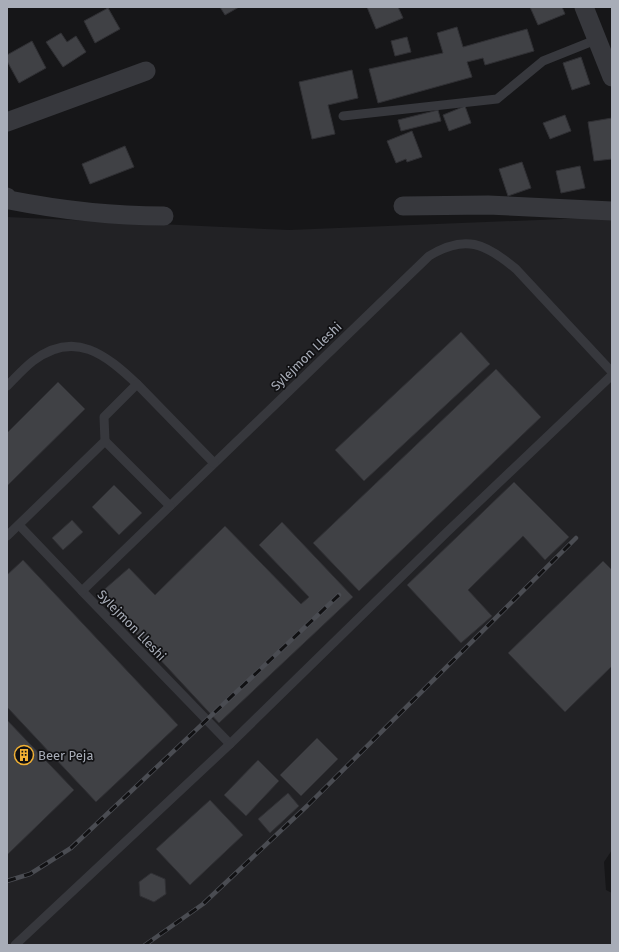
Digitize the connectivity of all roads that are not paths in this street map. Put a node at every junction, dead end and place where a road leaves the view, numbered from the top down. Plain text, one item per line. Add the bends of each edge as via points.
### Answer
1 (584, 7) edge
2 (598, 39) junction
3 (146, 71) dead end
4 (612, 77) edge
5 (343, 116) dead end
6 (7, 122) edge
7 (7, 197) edge
8 (403, 206) dead end
9 (612, 211) edge
10 (164, 216) dead end
11 (612, 374) edge
12 (137, 384) junction
13 (7, 386) edge
14 (105, 441) junction
15 (214, 462) junction
16 (170, 506) junction
17 (19, 525) junction
18 (7, 536) edge
19 (82, 591) junction
20 (230, 744) junction
21 (15, 945) edge

1 - 2 street
2 - 4 street
2 - 5 lane via 543,61 497,99
3 - 6 street
7 - 10 street via 8,200 32,205 116,216
8 - 9 street via 488,205
11 - 15 lane, Sylejmon Lleshi via 516,269 498,254 480,245 462,243 444,247 429,256
11 - 20 lane, Sylejmon Lleshi
12 - 13 lane via 113,362 92,350 74,345 52,349 33,361
12 - 14 lane via 104,417
12 - 15 lane
14 - 16 lane
14 - 17 lane
15 - 16 lane, Sylejmon Lleshi
16 - 19 lane, Sylejmon Lleshi
17 - 18 lane
17 - 19 lane
19 - 20 lane, Sylejmon Lleshi
20 - 21 lane

